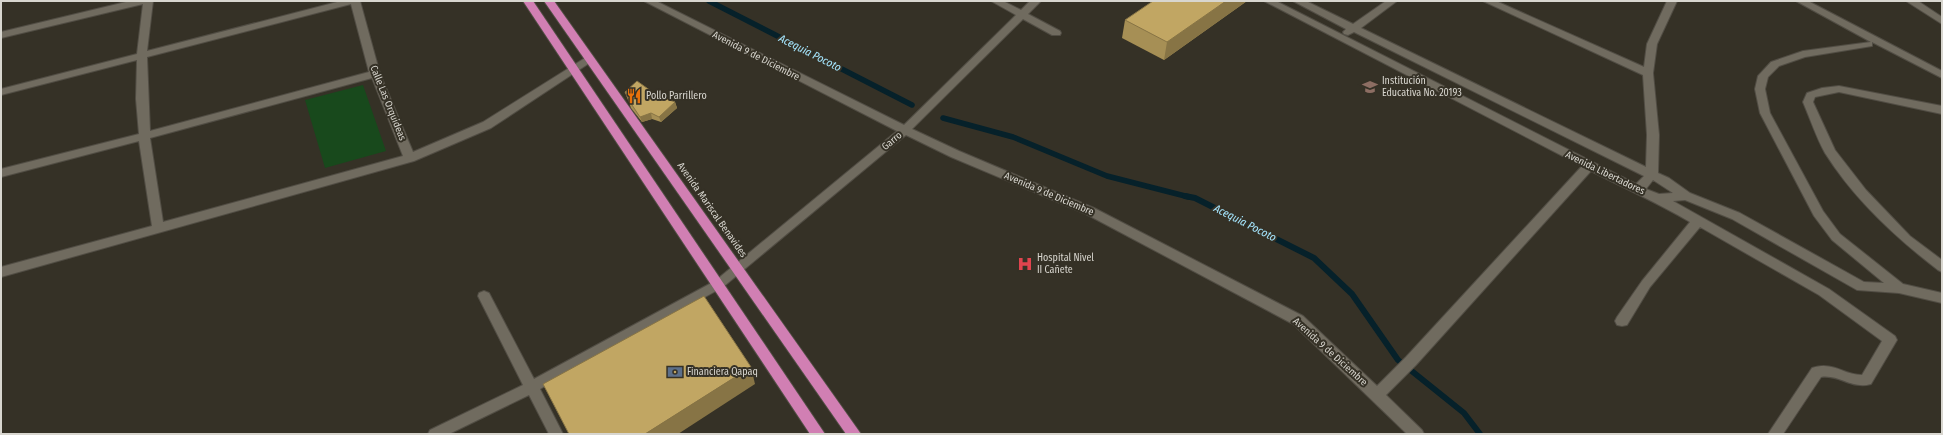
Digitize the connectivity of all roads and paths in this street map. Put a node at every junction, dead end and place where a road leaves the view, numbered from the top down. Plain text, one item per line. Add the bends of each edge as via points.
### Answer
1 (142, 1) edge
2 (148, 1) edge
3 (353, 1) edge
4 (528, 1) edge
5 (549, 1) edge
6 (649, 1) edge
7 (996, 1) edge
8 (1036, 1) edge
9 (1269, 1) edge
10 (1298, 1) edge
11 (1392, 1) edge
12 (1488, 1) edge
13 (1660, 1) edge
14 (1801, 1) edge
15 (1911, 1) edge
16 (1671, 3) edge
17 (1022, 14) junction
18 (1942, 21) edge
19 (1352, 29) junction
20 (1056, 33) dead end
21 (1, 35) edge
22 (1340, 38) junction
23 (1868, 44) dead end
24 (142, 55) junction
25 (589, 60) junction
26 (573, 69) junction
27 (1648, 73) junction
28 (374, 74) junction
29 (1942, 75) edge
30 (1, 92) edge
31 (1942, 110) edge
32 (905, 130) junction
33 (145, 136) junction
34 (410, 158) junction
35 (1589, 166) junction
36 (1, 173) edge
37 (1652, 174) junction
38 (1638, 190) junction
39 (1686, 196) junction
40 (1658, 198) junction
41 (1698, 221) junction
42 (158, 227) junction
43 (1942, 267) edge
44 (738, 269) junction
45 (1, 272) edge
46 (719, 284) junction
47 (1896, 288) junction
48 (484, 296) dead end
49 (1940, 299) edge
50 (1622, 321) dead end
51 (532, 387) junction
52 (1377, 395) junction
53 (435, 434) edge
54 (556, 434) edge
55 (818, 434) edge
56 (854, 434) edge
57 (1417, 434) edge
58 (1775, 434) edge

1 - 21 street
2 - 24 street
3 - 24 street
3 - 28 street, Calle Las Orquideas
4 - 26 highway
5 - 25 highway, Avenida Mariscal Benavides
6 - 32 street, Avenida 9 de Diciembre
7 - 17 street
8 - 17 street, Garro
9 - 22 street, Avenida Libertadores
10 - 19 street, Avenida Libertadores
11 - 19 street
12 - 27 street
13 - 16 street
14 - 29 street
15 - 18 street
16 - 27 street via 1652,44
17 - 20 street
17 - 32 street, Garro
19 - 22 street
19 - 37 street, Avenida Libertadores
22 - 35 street, Avenida Libertadores
23 - 47 street via 1803,54 1775,64 1763,76 1760,89 1765,113 1818,213 1836,237
24 - 30 street
24 - 33 street via 141,95
25 - 26 street
25 - 44 highway, Avenida Mariscal Benavides
26 - 34 street via 487,125
26 - 46 highway
27 - 37 street via 1653,135
28 - 33 street
28 - 34 street, Calle Las Orquideas
31 - 43 street via 1839,89 1811,95 1808,102 1830,151 1862,193 1906,239
32 - 44 street, Garro
32 - 52 street, Avenida 9 de Diciembre via 1090,211 1298,320
33 - 36 street
33 - 42 street
34 - 42 street
35 - 38 street, Avenida Libertadores
35 - 52 street
37 - 38 street
37 - 39 street, Avenida Libertadores
38 - 40 street, Avenida Libertadores
39 - 40 street, Avenida Libertadores
39 - 47 street via 1736,216 1862,287
40 - 41 street
41 - 50 street via 1646,284
41 - 58 street via 1824,292 1890,340 1866,380 1859,382 1833,370 1817,372
42 - 45 street
44 - 46 street, Garro
44 - 56 highway, Avenida Mariscal Benavides
46 - 51 street, Garro
46 - 55 highway
47 - 49 street
48 - 51 street
51 - 53 street, Garro
51 - 54 street
52 - 57 street, Avenida 9 de Diciembre

